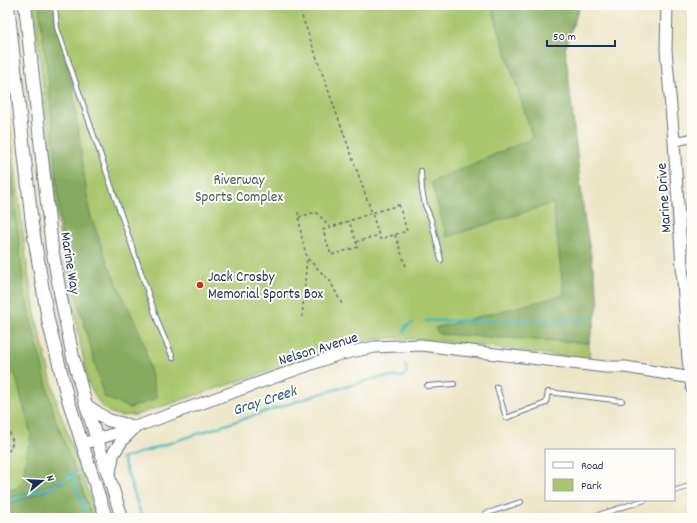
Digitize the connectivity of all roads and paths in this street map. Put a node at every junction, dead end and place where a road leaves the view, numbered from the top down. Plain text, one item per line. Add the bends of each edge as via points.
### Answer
1 (8, 5) edge
2 (25, 5) edge
3 (55, 5) edge
4 (298, 5) edge
5 (667, 5) edge
6 (692, 138) edge
7 (674, 142) junction
8 (421, 171) dead end
9 (298, 212) dead end
10 (372, 213) junction
11 (299, 217) junction
12 (349, 221) junction
13 (330, 228) junction
14 (379, 235) junction
15 (395, 235) junction
16 (356, 242) junction
17 (307, 258) junction
18 (441, 260) dead end
19 (407, 269) dead end
20 (342, 304) dead end
21 (302, 317) dead end
22 (173, 358) dead end
23 (691, 378) edge
24 (454, 384) dead end
25 (427, 386) dead end
26 (497, 387) dead end
27 (692, 389) edge
28 (622, 401) dead end
29 (86, 405) junction
30 (5, 421) edge
31 (136, 427) junction
32 (97, 439) junction
33 (82, 444) junction
34 (5, 472) edge
35 (109, 477) junction
36 (692, 485) edge
37 (675, 491) edge
38 (642, 501) edge
39 (521, 502) dead end
40 (106, 518) edge
41 (122, 518) edge
42 (486, 518) edge
43 (589, 518) edge

1 - 33 main road via 39,272 48,320
2 - 29 main road, Marine Way via 52,248 73,357
3 - 22 lane via 57,28 159,325
4 - 10 path
5 - 7 street, Marine Drive via 666,50
6 - 7 street
7 - 23 street, Marine Drive
8 - 18 lane via 425,204
9 - 11 path
10 - 12 path
10 - 14 path
10 - 15 path via 399,205 407,232
11 - 13 path via 316,212
11 - 17 path
12 - 13 path
12 - 16 path
13 - 16 path via 323,230 331,255 358,247
14 - 15 path via 380,239
14 - 16 path
15 - 19 path
17 - 20 path via 330,281
17 - 21 path
23 - 27 street, Marine Drive
23 - 31 street, Nelson Avenue via 625,367 605,367 421,345 376,347 337,355
24 - 25 lane
26 - 28 lane via 506,418 546,403 548,392
29 - 31 main road via 108,420
29 - 32 main road, Marine Way
30 - 34 path via 12,440
31 - 32 street, Nelson Avenue
31 - 35 main road via 123,439 113,454
32 - 33 street, Nelson Avenue
32 - 35 main road, Marine Way
33 - 40 main road
35 - 41 main road, Marine Way
36 - 37 lane
38 - 43 lane
39 - 42 lane via 485,514

